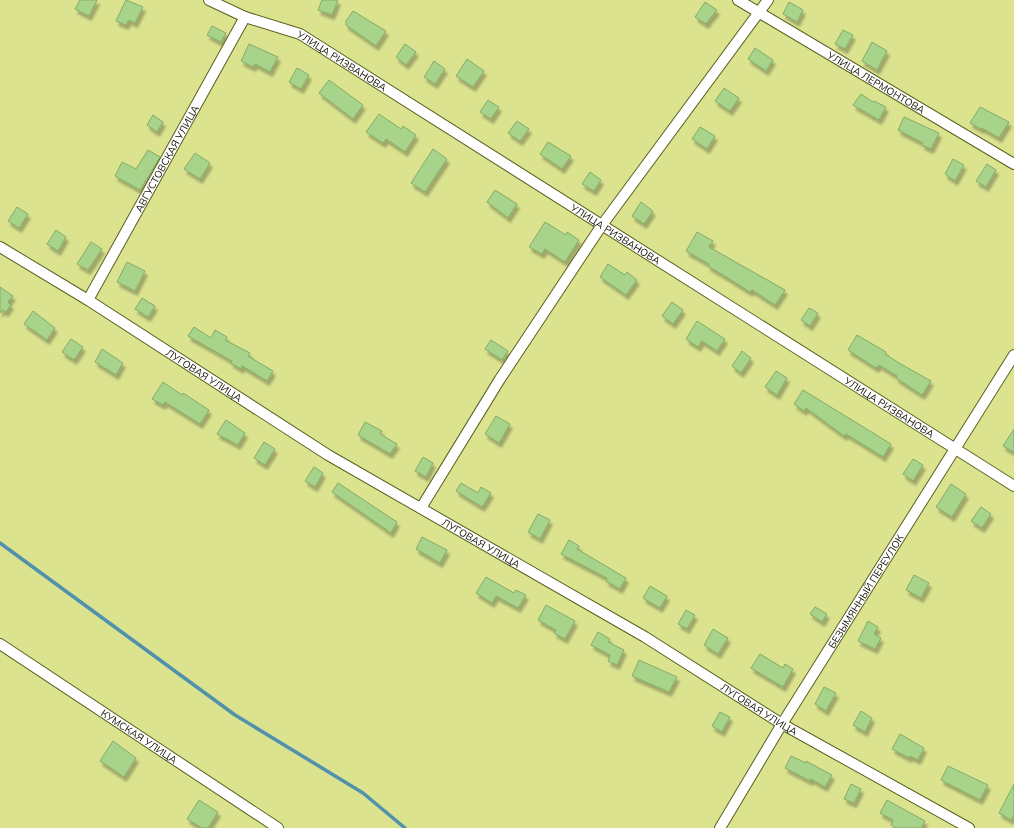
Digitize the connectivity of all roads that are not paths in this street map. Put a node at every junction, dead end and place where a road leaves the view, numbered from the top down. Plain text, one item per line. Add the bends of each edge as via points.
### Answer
1 (211, 0) edge
2 (738, 0) edge
3 (768, 0) edge
4 (759, 13) junction
5 (245, 17) junction
6 (1014, 164) edge
7 (602, 225) junction
8 (0, 247) edge
9 (88, 300) junction
10 (1014, 355) edge
11 (955, 449) junction
12 (1014, 486) edge
13 (421, 508) junction
14 (0, 644) edge
15 (782, 724) junction
16 (278, 828) edge
17 (720, 828) edge
18 (969, 828) edge

1 - 5 street, УЛИЦА РИЗВАНОВА
2 - 4 street, УЛИЦА ЛЕРМОНТОВА
3 - 4 street
4 - 6 street, УЛИЦА ЛЕРМОНТОВА
4 - 7 street
5 - 7 street, УЛИЦА РИЗВАНОВА via 300,34
5 - 9 street, АВГУСТОВСКАЯ УЛИЦА
7 - 11 street, УЛИЦА РИЗВАНОВА
7 - 13 street via 500,379
8 - 9 street, ЛУГОВАЯ УЛИЦА
9 - 13 street, ЛУГОВАЯ УЛИЦА via 328,455
10 - 11 street, БЕЗЫМЯННЫЙ ПЕРЕУЛОК
11 - 12 street, УЛИЦА РИЗВАНОВА
11 - 15 street, БЕЗЫМЯННЫЙ ПЕРЕУЛОК
13 - 15 street, ЛУГОВАЯ УЛИЦА via 645,637
14 - 16 street, КУМСКАЯ УЛИЦА
15 - 17 street, БЕЗЫМЯННЫЙ ПЕРЕУЛОК
15 - 18 street, ЛУГОВАЯ УЛИЦА

